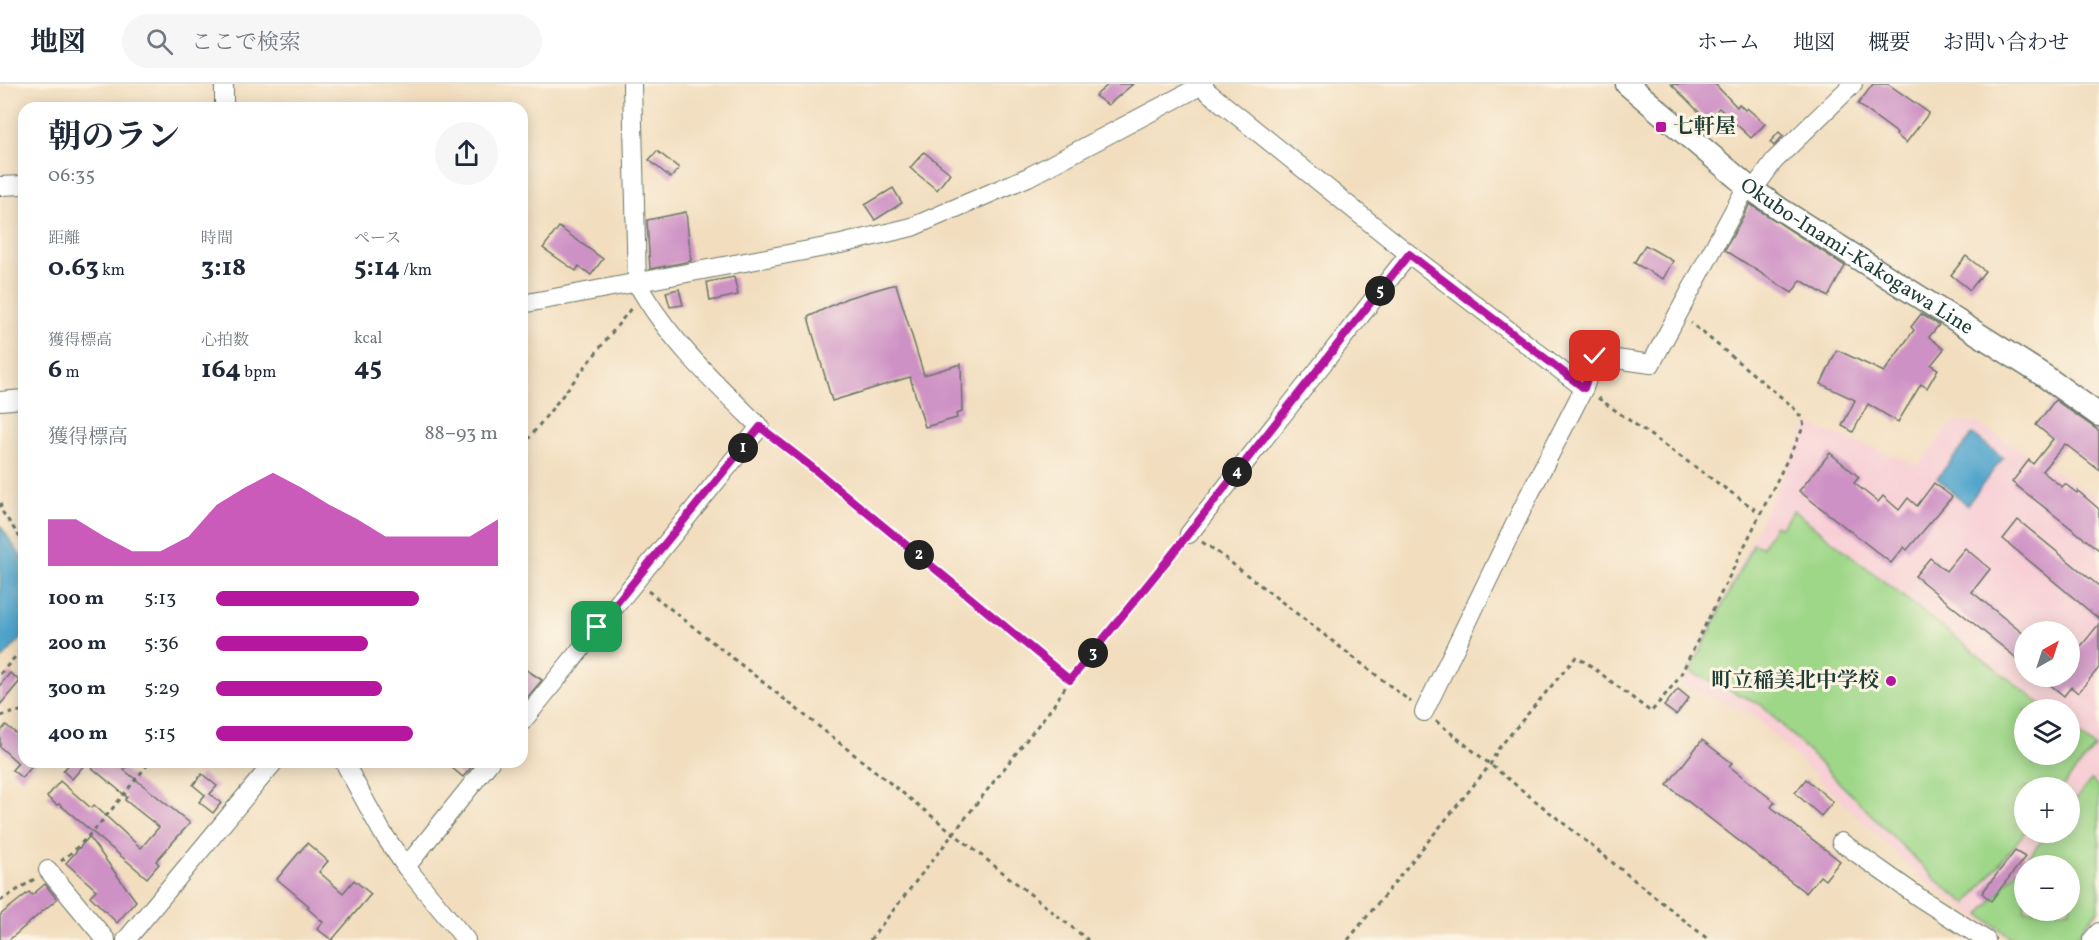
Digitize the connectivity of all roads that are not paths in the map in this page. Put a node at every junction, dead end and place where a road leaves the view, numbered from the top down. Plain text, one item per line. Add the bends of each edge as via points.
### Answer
1 (224, 84) edge
2 (632, 84) edge
3 (1627, 84) edge
4 (1853, 84) edge
5 (1201, 85) edge
6 (224, 102) edge
7 (18, 185) edge
8 (0, 186) edge
9 (1750, 188) junction
10 (1409, 254) junction
11 (640, 288) junction
12 (528, 303) edge
13 (1584, 388) junction
14 (18, 400) edge
15 (0, 401) edge
16 (2099, 414) edge
17 (1189, 534) road end
18 (1424, 712) road end
19 (528, 714) edge
20 (269, 768) edge
21 (347, 768) edge
22 (485, 768) edge
23 (1841, 842) dead end
24 (406, 867) junction
25 (48, 870) road end
26 (2099, 932) edge
27 (106, 940) edge
28 (126, 940) edge
29 (466, 940) edge
30 (1986, 940) edge
31 (2092, 940) edge

1 - 6 street
2 - 11 street
3 - 9 main road, Okubo-Inami-Kakogawa Line
4 - 9 street
5 - 10 street
5 - 11 street via 1028,177 912,227
7 - 8 street
9 - 13 street via 1651,364 1595,356
9 - 16 main road, Okubo-Inami-Kakogawa Line
10 - 13 street
10 - 17 street
11 - 12 street
11 - 19 street via 651,308 712,379 760,427
13 - 18 street
14 - 15 street
20 - 28 street
21 - 24 street
22 - 24 street
23 - 30 street
24 - 29 street
25 - 27 street
26 - 31 street

